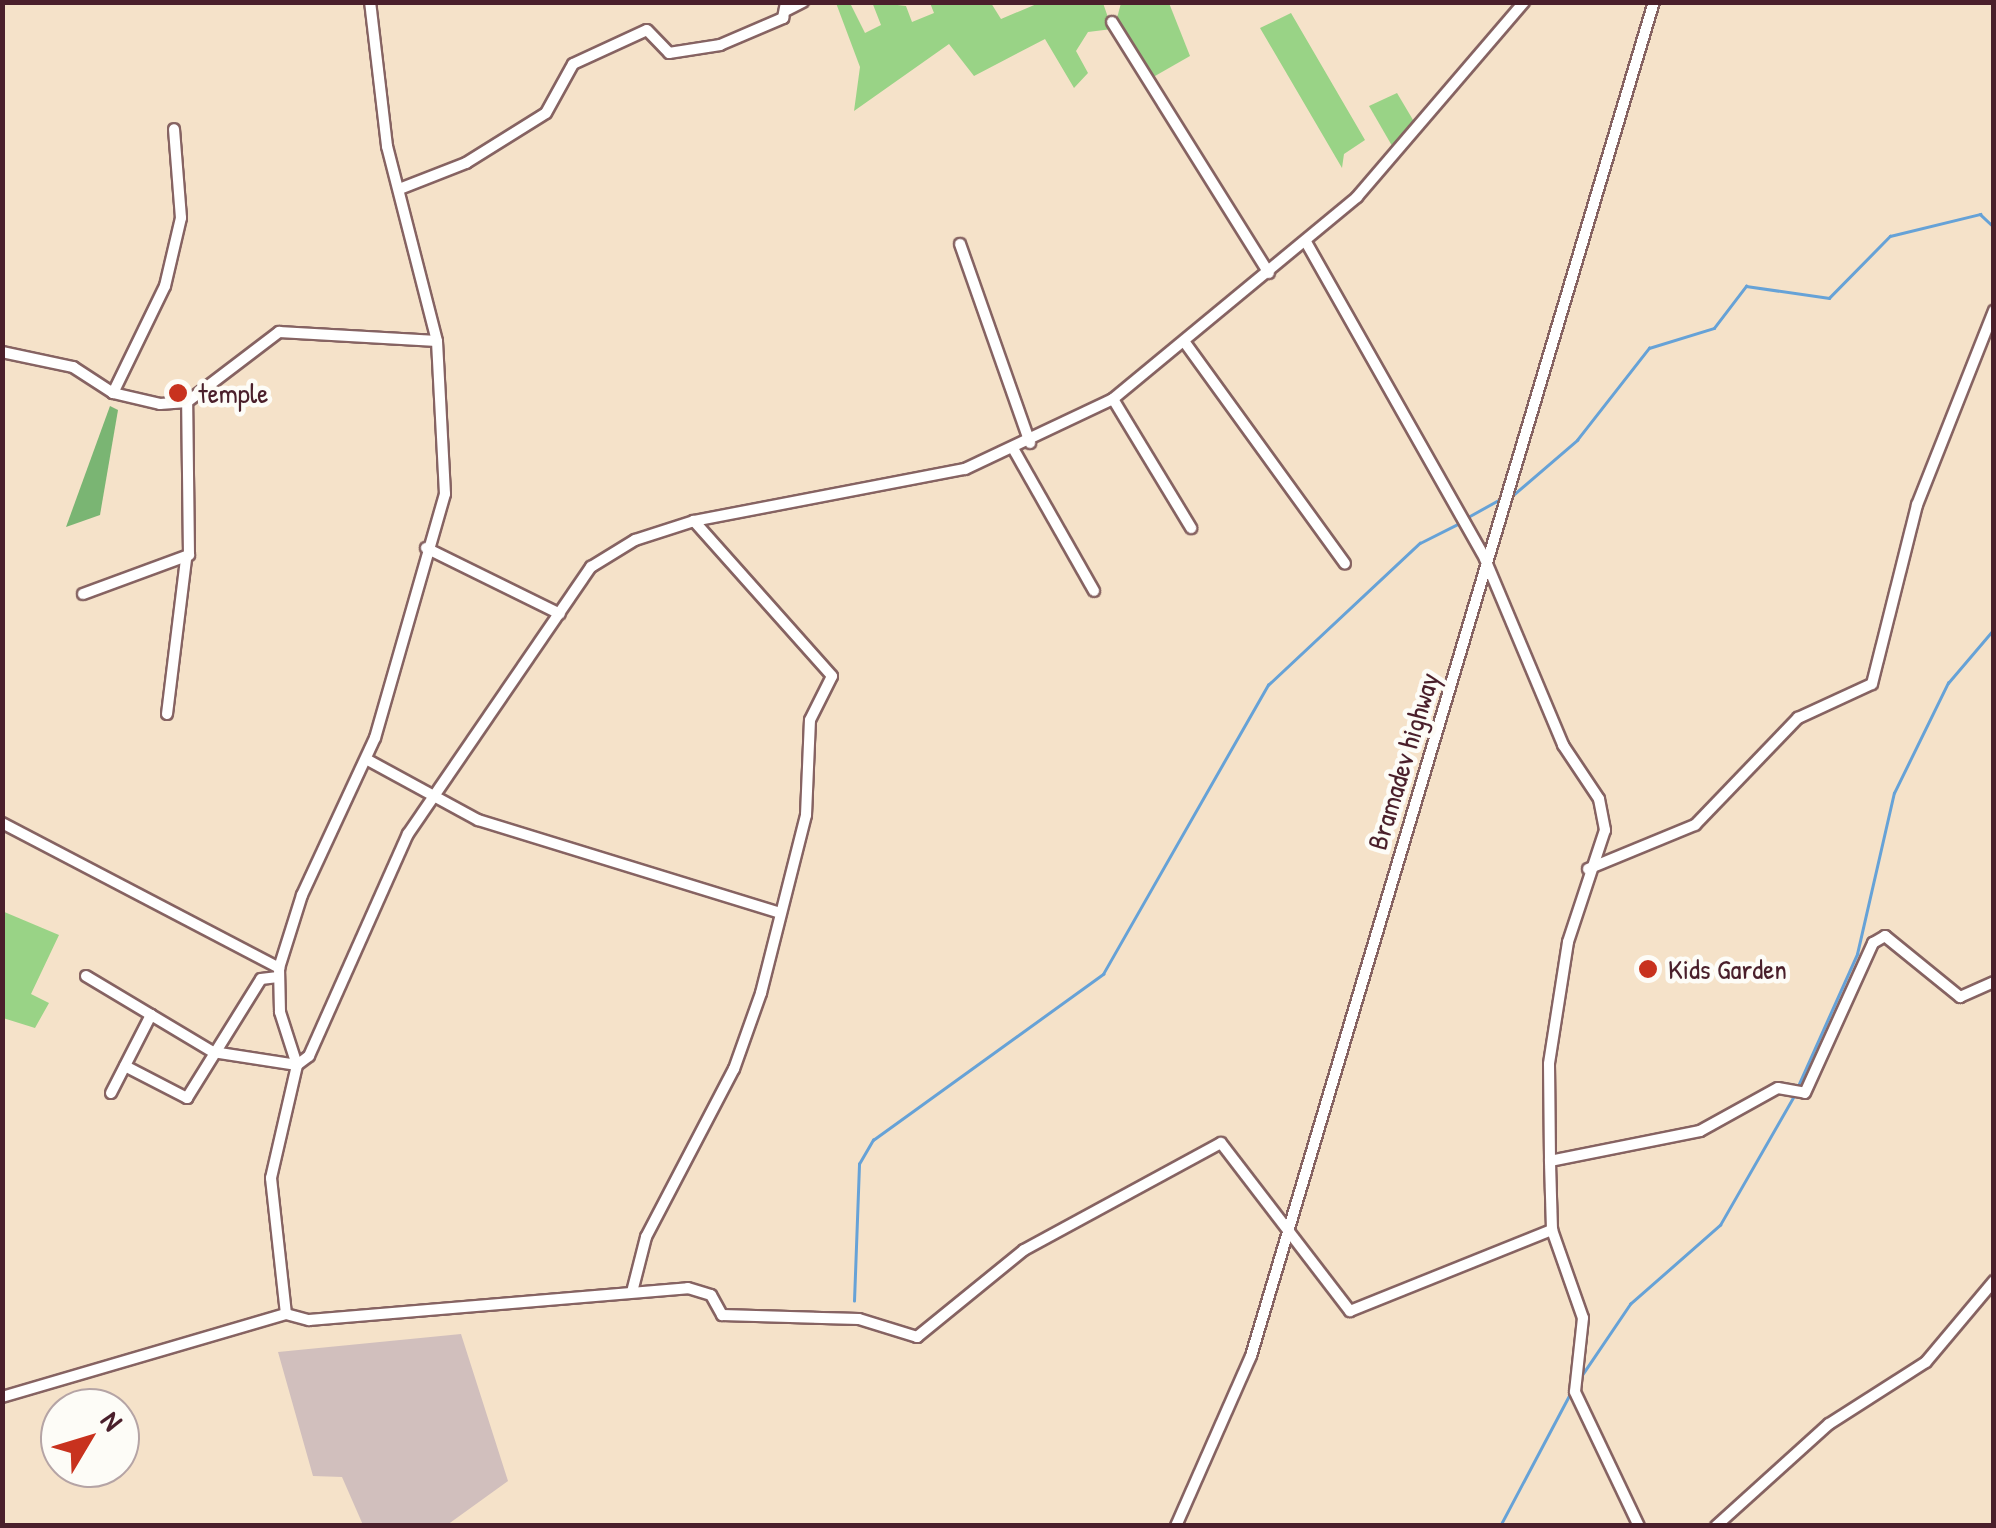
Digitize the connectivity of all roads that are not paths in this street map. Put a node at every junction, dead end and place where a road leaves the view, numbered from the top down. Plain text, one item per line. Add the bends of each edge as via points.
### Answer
1 (370, 2) edge
2 (803, 2) edge
3 (1524, 2) edge
4 (1654, 2) edge
5 (787, 6) edge
6 (1112, 22) dead end
7 (174, 130) dead end
8 (402, 188) junction
9 (1306, 242) junction
10 (960, 244) dead end
11 (1269, 274) junction
12 (1994, 311) edge
13 (437, 341) junction
14 (1186, 344) junction
15 (2, 352) edge
16 (113, 393) junction
17 (1114, 400) junction
18 (187, 402) junction
19 (1030, 443) junction
20 (1014, 450) junction
21 (694, 521) junction
22 (1191, 528) dead end
23 (426, 548) junction
24 (186, 558) junction
25 (1486, 559) junction
26 (1345, 564) dead end
27 (1094, 590) dead end
28 (83, 594) dead end
29 (560, 614) junction
30 (167, 714) dead end
31 (366, 759) junction
32 (430, 797) junction
33 (2, 824) edge
34 (1587, 870) junction
35 (777, 912) junction
36 (278, 973) junction
37 (86, 976) dead end
38 (1994, 982) edge
39 (151, 1015) junction
40 (213, 1052) junction
41 (297, 1065) junction
42 (124, 1066) junction
43 (112, 1093) dead end
44 (1550, 1161) junction
45 (1284, 1225) junction
46 (1552, 1230) junction
47 (1994, 1280) edge
48 (632, 1292) junction
49 (286, 1314) junction
50 (2, 1396) edge
51 (1176, 1526) edge
52 (1639, 1526) edge
53 (1716, 1526) edge

1 - 8 street via 381,114
2 - 5 street
3 - 9 street via 1454,92
4 - 25 street, Bramadev highway
5 - 8 street via 720,45 670,53 647,30 573,64 546,114 466,163
6 - 11 street
7 - 16 street via 181,218 165,286
8 - 13 street
9 - 11 street
9 - 25 street
10 - 19 street
11 - 14 street
12 - 34 street via 1916,505 1872,684 1798,718 1695,825
13 - 18 street via 279,332
13 - 23 street via 444,494
14 - 17 street
14 - 26 street
15 - 16 street via 73,367
16 - 18 street
17 - 19 street
17 - 22 street
18 - 24 street
19 - 20 street
20 - 21 street via 965,469
20 - 27 street
21 - 29 street via 635,540 592,567
21 - 35 street via 832,676 810,720 806,814
23 - 29 street
23 - 31 street
24 - 28 street
24 - 30 street
25 - 34 street via 1564,745 1599,799 1604,830
25 - 45 street, Bramadev highway
29 - 32 street
31 - 32 street
31 - 36 street via 302,895
32 - 35 street
32 - 41 street via 361,928 309,1056
33 - 36 street
34 - 44 street via 1548,1064
35 - 48 street via 734,1069 658,1212
36 - 40 street via 262,979
36 - 41 street
37 - 39 street
38 - 44 street via 1960,996 1886,936 1873,943 1805,1093 1778,1088 1700,1131
39 - 40 street
39 - 42 street
40 - 41 street
40 - 42 street via 187,1098
41 - 49 street via 272,1178
42 - 43 street
44 - 46 street
45 - 46 street via 1350,1310
45 - 48 street via 1220,1143 1024,1250 917,1337 859,1319 722,1315 711,1295 688,1288
45 - 51 street, Bramadev highway via 1251,1356
46 - 52 street via 1583,1318 1575,1392
47 - 53 street via 1926,1362 1829,1424
48 - 49 street via 309,1320
49 - 50 street

